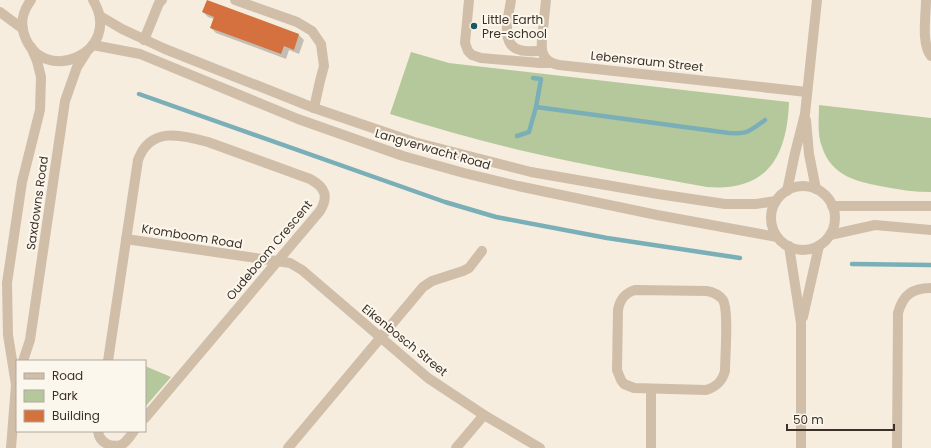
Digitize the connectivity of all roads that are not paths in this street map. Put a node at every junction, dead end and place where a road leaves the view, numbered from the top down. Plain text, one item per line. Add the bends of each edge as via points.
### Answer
1 (31, 0) edge
2 (93, 0) edge
3 (162, 0) edge
4 (235, 0) edge
5 (511, 0) edge
6 (546, 0) edge
7 (817, 0) edge
8 (926, 0) edge
9 (466, 1) edge
10 (0, 12) edge
11 (100, 16) junction
12 (23, 29) junction
13 (144, 40) junction
14 (31, 47) junction
15 (90, 49) junction
16 (542, 51) junction
17 (931, 56) edge
18 (551, 63) junction
19 (807, 92) junction
20 (314, 108) junction
21 (805, 114) junction
22 (816, 189) junction
23 (787, 191) junction
24 (776, 201) junction
25 (832, 206) junction
26 (931, 206) edge
27 (931, 230) edge
28 (830, 235) junction
29 (777, 237) junction
30 (126, 239) junction
31 (789, 246) junction
32 (819, 246) junction
33 (482, 251) dead end
34 (277, 261) junction
35 (931, 288) edge
36 (802, 323) junction
37 (381, 338) junction
38 (23, 360) edge
39 (108, 360) edge
40 (16, 383) edge
41 (651, 389) junction
42 (484, 415) junction
43 (146, 417) edge
44 (98, 432) edge
45 (133, 432) edge
46 (11, 448) edge
47 (288, 448) edge
48 (456, 448) edge
49 (540, 448) edge
50 (651, 448) edge
51 (801, 448) edge
52 (897, 448) edge

1 - 12 street via 22,19
2 - 11 street
3 - 13 street
4 - 20 street via 297,22 312,31 321,44 324,66
5 - 16 street via 508,41 518,50
6 - 16 street
7 - 19 street
8 - 17 street via 925,32 927,50
9 - 18 street, Lebensraum Street via 465,43 472,55 481,58
10 - 12 street
11 - 13 street, Langverwacht Road
11 - 15 street, Saxdowns Road via 98,36
12 - 14 street, Saxdowns Road
13 - 20 street, Langverwacht Road
14 - 15 street via 38,54 58,61 78,58
14 - 40 street, Saxdowns Road via 38,61 41,77 40,110 22,182 7,283 8,335
15 - 29 street, Langverwacht Road via 140,54 298,119 403,156 464,173 656,215
15 - 38 street, Saxdowns Road via 77,67 65,101 30,340
16 - 18 street
18 - 19 street, Lebensraum Street
19 - 21 street
20 - 24 street, Langverwacht Road via 414,142 531,172 725,204
21 - 22 street
21 - 23 street
22 - 23 street via 801,186
22 - 25 street
23 - 24 street
24 - 29 street via 771,215 773,230
25 - 26 street
25 - 28 street via 834,220
27 - 28 street via 875,225
28 - 32 street
29 - 31 street
30 - 34 street, Kromboom Road
30 - 34 street, Oudeboom Crescent via 138,160 142,150 158,137 191,137 319,184 325,196 320,211
30 - 39 street, Oudeboom Crescent
31 - 32 street via 804,250
31 - 36 street
32 - 36 street
33 - 37 street via 469,268 432,281 423,287
34 - 37 street, Eikenbosch Street via 290,263 302,270
34 - 43 street, Oudeboom Crescent
35 - 52 street via 912,292 901,304 898,313
36 - 51 street
37 - 42 street, Eikenbosch Street via 428,378
37 - 47 street
40 - 46 street, Saxdowns Road
41 - 41 street via 706,390 720,382 725,371 726,311 723,300 715,294 707,291 635,290 626,294 620,301 618,375 629,387
41 - 50 street
42 - 48 street
42 - 49 street, Eikenbosch Street
44 - 45 street via 102,442 112,447 122,445

